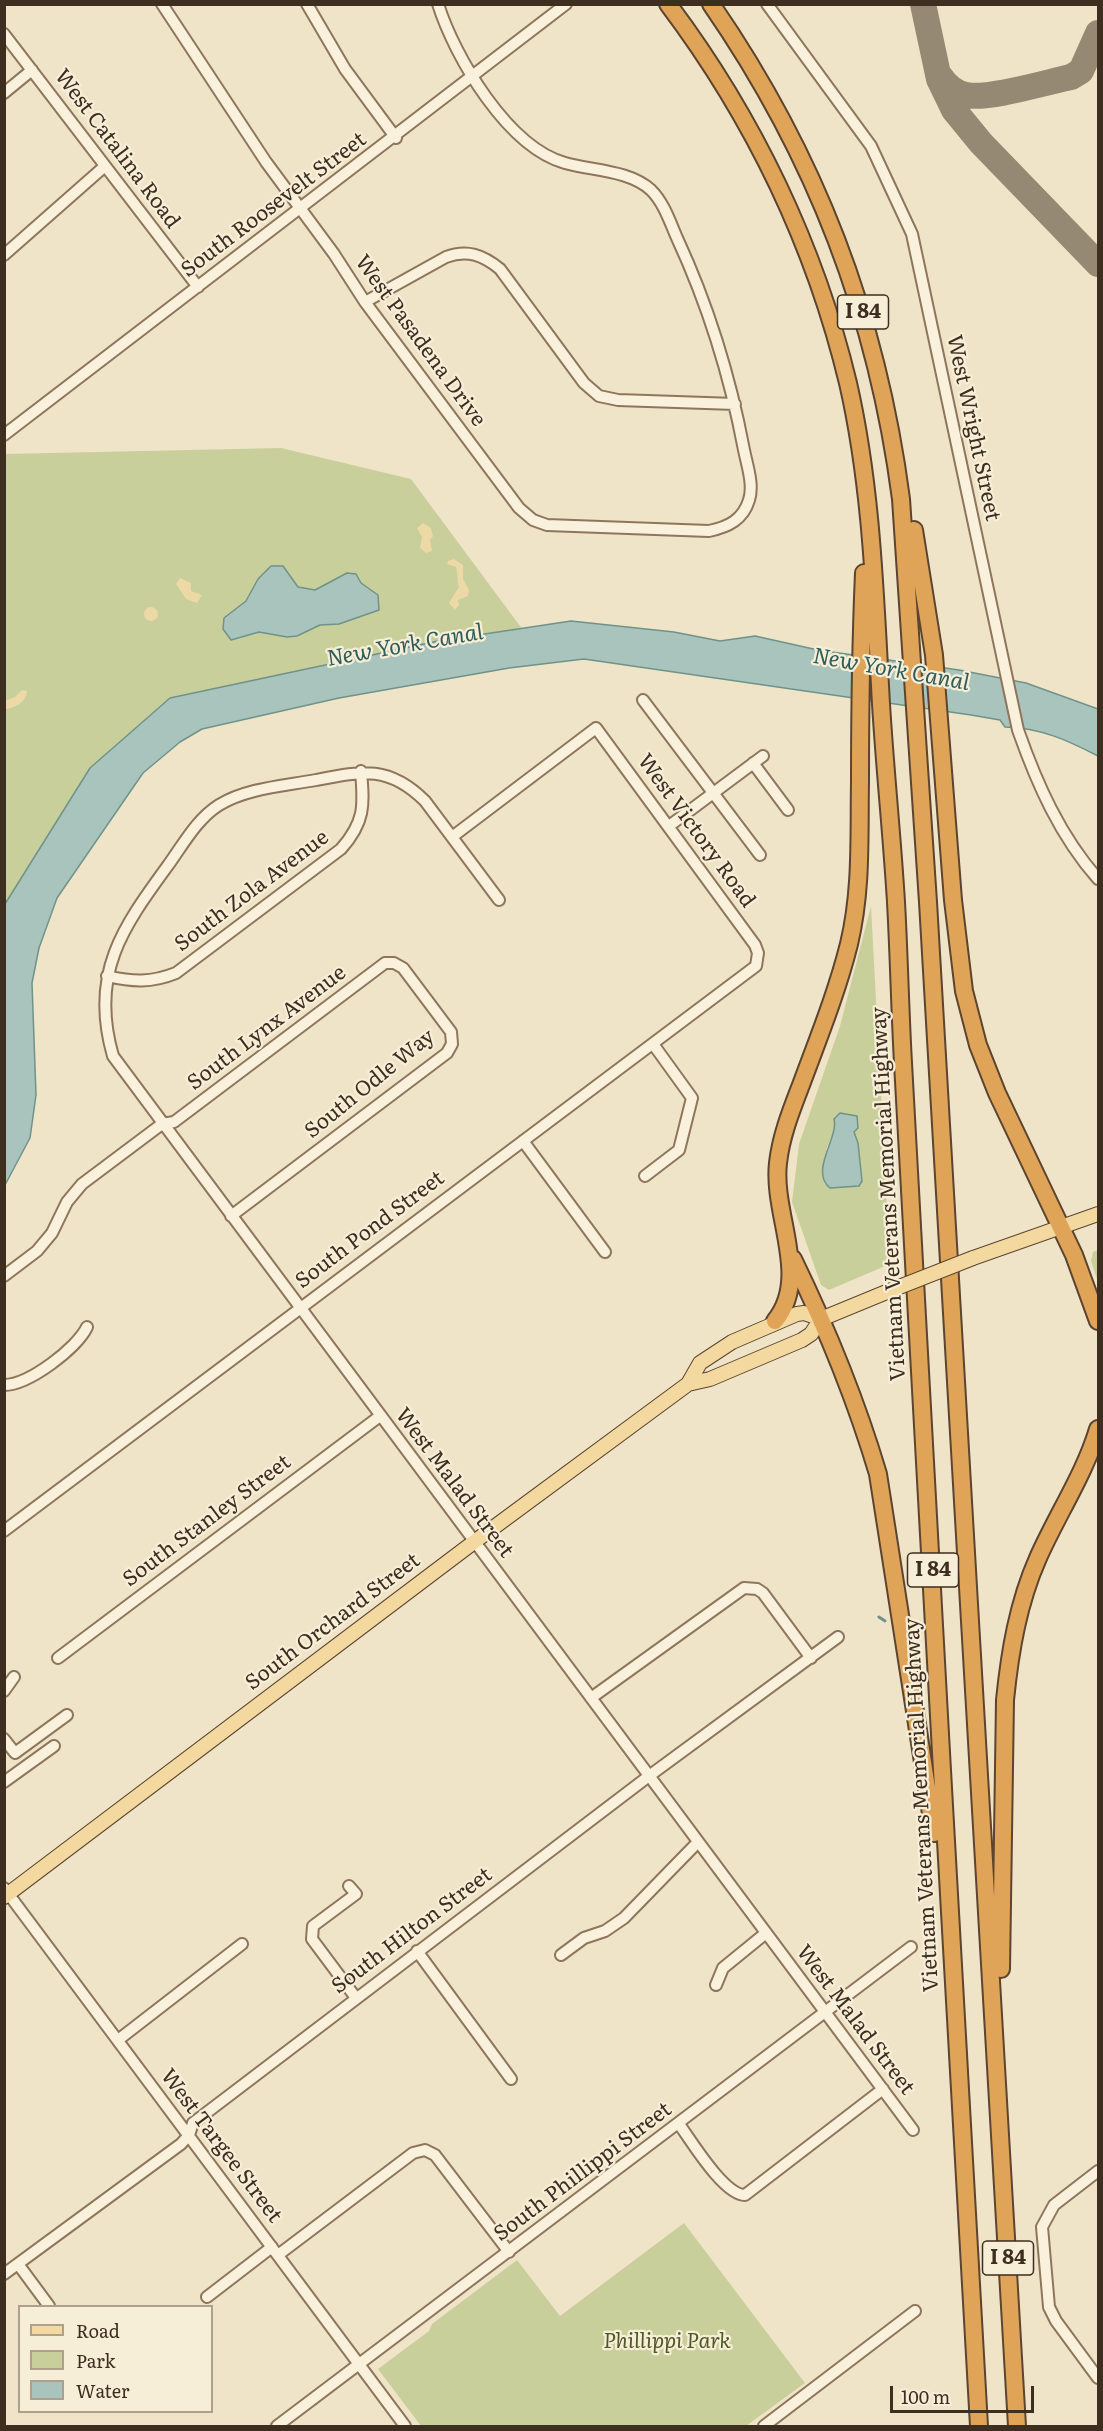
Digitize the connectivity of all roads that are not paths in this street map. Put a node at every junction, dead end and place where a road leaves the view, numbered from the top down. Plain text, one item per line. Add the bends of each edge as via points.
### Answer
1 (162, 4) edge
2 (307, 4) edge
3 (438, 4) edge
4 (566, 4) edge
5 (668, 4) edge
6 (711, 4) edge
7 (767, 4) edge
8 (4, 34) edge
9 (32, 70) junction
10 (474, 78) junction
11 (4, 93) edge
12 (396, 138) junction
13 (105, 166) junction
14 (301, 210) junction
15 (4, 255) edge
16 (198, 287) junction
17 (365, 302) junction
18 (885, 397) junction
19 (735, 404) junction
20 (4, 435) edge
21 (867, 503) junction
22 (643, 700) dead end
23 (763, 756) dead end
24 (753, 763) junction
25 (361, 771) junction
26 (713, 793) junction
27 (788, 810) dead end
28 (669, 826) junction
29 (452, 837) junction
30 (760, 855) dead end
31 (1098, 879) edge
32 (499, 900) dead end
33 (758, 960) joint
34 (394, 963) joint
35 (107, 976) junction
36 (653, 1044) junction
37 (162, 1124) junction
38 (523, 1141) junction
39 (645, 1176) dead end
40 (1098, 1214) edge
41 (231, 1216) junction
42 (1062, 1227) junction
43 (789, 1250) junction
44 (605, 1252) dead end
45 (4, 1275) edge
46 (299, 1308) junction
47 (820, 1319) junction
48 (775, 1321) junction
49 (1098, 1321) edge
50 (87, 1327) dead end
51 (688, 1384) junction
52 (4, 1385) edge
53 (380, 1416) junction
54 (1098, 1429) edge
55 (4, 1531) edge
56 (474, 1542) junction
57 (838, 1637) dead end
58 (57, 1658) dead end
59 (811, 1658) junction
60 (14, 1677) dead end
61 (4, 1691) edge
62 (591, 1698) junction
63 (68, 1715) dead end
64 (4, 1740) edge
65 (54, 1746) dead end
66 (649, 1776) junction
67 (4, 1782) edge
68 (698, 1842) junction
69 (349, 1886) dead end
70 (6, 1893) edge
71 (766, 1933) junction
72 (950, 1938) junction
73 (242, 1944) dead end
74 (911, 1947) dead end
75 (417, 1951) junction
76 (561, 1955) dead end
77 (716, 1985) dead end
78 (356, 1998) junction
79 (826, 2013) junction
80 (118, 2040) junction
81 (511, 2079) dead end
82 (883, 2089) junction
83 (999, 2090) junction
84 (679, 2124) junction
85 (913, 2130) dead end
86 (189, 2135) junction
87 (1098, 2171) edge
88 (275, 2251) junction
89 (509, 2252) junction
90 (18, 2264) junction
91 (4, 2274) edge
92 (207, 2298) dead end
93 (48, 2305) edge
94 (915, 2311) dead end
95 (360, 2364) junction
96 (1098, 2378) edge
97 (277, 2427) edge
98 (405, 2427) edge
99 (764, 2427) edge
100 (979, 2427) edge
101 (1017, 2427) edge

1 - 14 street, West Pasadena Drive
2 - 12 street via 345,69
3 - 10 street via 451,41
4 - 10 street, South Roosevelt Street
5 - 21 highway, Vietnam Veterans Memorial Highway / I 84 via 732,97 794,219 848,384
6 - 18 highway, I 84 via 767,91 815,186 854,286
7 - 31 street, West Wright Street via 871,146 912,234 1018,730 1056,820
8 - 9 street, West Catalina Road
9 - 11 street
9 - 13 street, West Catalina Road
10 - 12 street, South Roosevelt Street
10 - 19 street via 514,131 535,148 565,163 626,176 652,191 662,204 699,284
12 - 14 street, South Roosevelt Street
13 - 15 street
13 - 16 street, West Catalina Road
14 - 16 street, South Roosevelt Street
14 - 17 street, West Pasadena Drive
16 - 20 street, South Roosevelt Street
17 - 19 street via 446,256 472,254 500,269 584,383 599,396
17 - 19 street, West Pasadena Drive via 519,508 533,520 554,526 709,531 727,528 740,517 750,499
18 - 42 highway via 913,523 934,655 964,991 978,1045 997,1093
18 - 83 highway, I 84 via 902,509 912,652
21 - 43 highway via 855,907 840,973 786,1124 778,1165 779,1209
21 - 72 highway, Vietnam Veterans Memorial Highway / I 84 via 896,901
22 - 26 street
23 - 24 street
24 - 26 street
24 - 27 street
25 - 29 street via 395,778 411,787
25 - 35 street via 243,794 210,811 129,919
25 - 35 street, South Zola Avenue via 364,805 359,823 341,849 176,973 159,980 136,982
26 - 28 street
26 - 30 street
28 - 29 street, West Victory Road via 596,728
28 - 33 street, West Victory Road via 755,945
29 - 32 street
33 - 36 street, South Pond Street via 751,971
34 - 37 street, South Lynx Avenue via 385,963 174,1122
34 - 41 street, South Odle Way via 403,968 451,1032 452,1044 447,1053
35 - 37 street, West Malad Street via 107,1035 113,1056
36 - 38 street, South Pond Street
36 - 39 street via 693,1098 679,1150
37 - 41 street, West Malad Street
37 - 45 street, South Lynx Avenue via 82,1184 37,1251
38 - 44 street
38 - 46 street, South Pond Street
40 - 42 main road, South Orchard Street
41 - 46 street, West Malad Street
42 - 47 main road, South Orchard Street, bridge
42 - 49 highway
43 - 47 highway
43 - 48 highway via 788,1299
46 - 53 street, West Malad Street
46 - 55 street, South Pond Street
47 - 48 main road, South Orchard Street via 804,1313
47 - 51 main road, South Orchard Street via 802,1340 710,1379
47 - 72 highway via 878,1474
48 - 51 main road, South Orchard Street via 700,1363
50 - 52 street via 72,1347 32,1376 21,1383
51 - 56 main road, South Orchard Street
53 - 56 street, West Malad Street
53 - 58 street, South Stanley Street
54 - 83 highway via 1038,1559 1021,1608 1009,1662 1005,1700
56 - 62 street, West Malad Street
56 - 70 main road, South Orchard Street
57 - 59 street, South Hilton Street
59 - 62 street via 763,1593 757,1588 744,1588
59 - 66 street, South Hilton Street
60 - 61 street
62 - 66 street, West Malad Street
63 - 64 street via 15,1753
65 - 67 street
66 - 68 street, West Malad Street
66 - 75 street, South Hilton Street
68 - 71 street, West Malad Street
68 - 76 street via 624,1918 605,1931 584,1938
69 - 78 street via 356,1894 313,1926 312,1939
70 - 80 street, West Targee Street
71 - 77 street via 723,1968
71 - 79 street, West Malad Street
72 - 100 highway, Vietnam Veterans Memorial Highway / I 84
73 - 80 street
74 - 79 street, South Phillippi Street
75 - 78 street, South Hilton Street
75 - 81 street
78 - 86 street, South Hilton Street via 193,2123
79 - 82 street, West Malad Street
79 - 84 street, South Phillippi Street
80 - 86 street, West Targee Street
82 - 84 street via 745,2195 726,2186
82 - 85 street, West Malad Street
83 - 101 highway, I 84
84 - 89 street, South Phillippi Street
86 - 88 street, West Targee Street
86 - 90 street, South Hilton Street
87 - 96 street via 1054,2205 1042,2227 1050,2307
88 - 89 street via 413,2153 425,2150 435,2155
88 - 92 street
88 - 95 street, West Targee Street
89 - 95 street, South Phillippi Street
90 - 91 street, South Hilton Street
90 - 93 street
94 - 99 street
95 - 97 street, South Phillippi Street
95 - 98 street, West Targee Street

